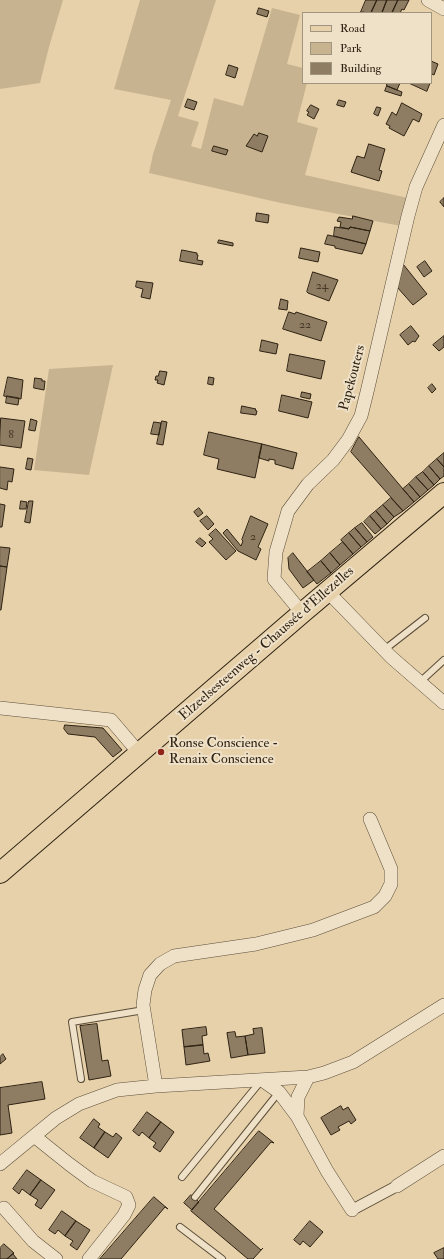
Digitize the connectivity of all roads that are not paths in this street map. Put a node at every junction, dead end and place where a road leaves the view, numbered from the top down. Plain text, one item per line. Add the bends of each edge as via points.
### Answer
1 (428, 0) edge
2 (444, 9) edge
3 (444, 125) edge
4 (444, 493) edge
5 (328, 592) junction
6 (302, 613) junction
7 (425, 618) dead end
8 (384, 650) junction
9 (444, 660) edge
10 (420, 682) junction
11 (444, 702) edge
12 (0, 708) edge
13 (140, 754) junction
14 (370, 819) dead end
15 (0, 873) edge
16 (444, 1005) edge
17 (144, 1010) junction
18 (308, 1077) junction
19 (81, 1079) dead end
20 (262, 1080) junction
21 (156, 1086) junction
22 (280, 1092) junction
23 (297, 1116) junction
24 (34, 1136) junction
25 (444, 1156) edge
26 (0, 1164) edge
27 (182, 1177) dead end
28 (397, 1186) joint
29 (195, 1196) dead end
30 (4, 1208) dead end
31 (352, 1210) joint
32 (180, 1227) dead end
33 (56, 1259) edge
34 (89, 1259) edge
35 (222, 1259) edge

1 - 2 street
3 - 6 street, Papekouters via 414,194 361,416 333,460 308,484 288,511 276,552 274,579
4 - 5 main road, Elzeelsesteenweg - Chaussée d'Ellezelles
5 - 6 main road, Elzeelsesteenweg - Chaussée d'Ellezelles
5 - 8 street
6 - 13 main road, Elzeelsesteenweg - Chaussée d'Ellezelles
7 - 8 lane
8 - 10 street
9 - 10 lane
10 - 11 street
12 - 13 street via 111,720
13 - 15 main road, Elzeelsesteenweg - Chaussée d'Ellezelles
14 - 17 street via 391,869 391,884 385,896 374,907 313,930 256,944 174,956 160,964 150,975 145,990
16 - 18 street via 353,1062
17 - 19 lane via 72,1022
17 - 21 street
18 - 20 street
18 - 23 street via 298,1097
20 - 21 street
20 - 22 street
20 - 27 lane
21 - 24 street via 117,1090 79,1104
22 - 23 street
22 - 29 lane
23 - 31 street
24 - 26 street
24 - 34 street via 92,1181 126,1197 129,1205 124,1215
25 - 28 street
28 - 31 street
30 - 33 street via 33,1241
32 - 35 lane

